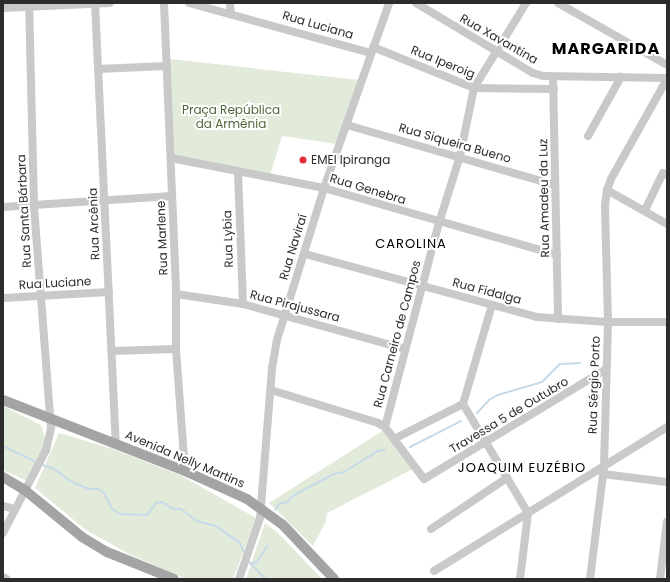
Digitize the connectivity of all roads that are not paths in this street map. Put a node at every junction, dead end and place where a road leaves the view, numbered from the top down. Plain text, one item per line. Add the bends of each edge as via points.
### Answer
1 (110, 3) edge
2 (164, 3) edge
3 (189, 3) edge
4 (230, 3) edge
5 (389, 3) edge
6 (416, 3) edge
7 (526, 3) edge
8 (558, 3) edge
9 (95, 4) edge
10 (29, 5) edge
11 (3, 8) edge
12 (231, 14) junction
13 (372, 50) junction
14 (496, 53) junction
15 (667, 65) edge
16 (167, 66) junction
17 (98, 69) junction
18 (553, 76) junction
19 (621, 77) junction
20 (667, 78) edge
21 (474, 88) junction
22 (554, 89) junction
23 (664, 91) edge
24 (347, 125) junction
25 (588, 136) dead end
26 (460, 156) junction
27 (170, 158) junction
28 (238, 173) junction
29 (665, 174) edge
30 (555, 185) junction
31 (324, 188) junction
32 (607, 190) junction
33 (172, 196) junction
34 (105, 199) junction
35 (34, 205) junction
36 (3, 207) edge
37 (645, 210) junction
38 (439, 223) junction
39 (667, 224) edge
40 (305, 254) junction
41 (557, 255) junction
42 (422, 286) junction
43 (109, 292) junction
44 (42, 294) junction
45 (176, 294) junction
46 (3, 298) edge
47 (243, 304) junction
48 (492, 305) junction
49 (284, 315) junction
50 (558, 319) junction
51 (608, 322) junction
52 (667, 322) edge
53 (176, 349) junction
54 (405, 349) junction
55 (112, 351) junction
56 (606, 370) junction
57 (271, 390) junction
58 (3, 400) edge
59 (463, 404) junction
60 (50, 418) junction
61 (667, 426) edge
62 (385, 427) junction
63 (394, 439) junction
64 (486, 443) junction
65 (116, 444) junction
66 (604, 466) junction
67 (185, 471) junction
68 (603, 474) junction
69 (3, 477) edge
70 (507, 478) junction
71 (667, 482) edge
72 (26, 491) junction
73 (3, 506) edge
74 (261, 508) junction
75 (15, 509) junction
76 (528, 513) junction
77 (667, 521) edge
78 (431, 529) dead end
79 (3, 533) edge
80 (434, 571) dead end
81 (241, 576) edge
82 (3, 577) edge
83 (7, 579) edge
84 (174, 579) edge
85 (334, 579) edge
86 (520, 579) edge
87 (590, 579) edge
88 (660, 579) edge

1 - 9 street
2 - 16 street, Rua Marlene
3 - 12 street, Rua Luciana
4 - 12 street
5 - 13 street, Rua Naviraí
6 - 14 street, Rua Xavantina
7 - 14 street, Rua Carneiro de Campos
8 - 15 street
9 - 10 street
9 - 17 street, Rua Arcênia
10 - 11 street
10 - 35 street, Rua Santa Bárbara
12 - 13 street, Rua Luciana
13 - 21 street, Rua Iperoig
13 - 24 street, Rua Naviraí
14 - 18 street, Rua Xavantina via 533,73
14 - 21 street, Rua Carneiro de Campos
16 - 17 street
16 - 27 street, Rua Marlene
17 - 34 street, Rua Arcênia
18 - 19 street, Rua Xavantina
18 - 22 street, Rua Amadeu da Luz
19 - 20 street, Rua Xavantina
19 - 25 street
20 - 23 street, Rua Sérgio Porto
21 - 22 street, Rua Iperoig
21 - 26 street, Rua Carneiro de Campos
22 - 30 street, Rua Amadeu da Luz
23 - 32 street, Rua Sérgio Porto via 611,179
24 - 26 street, Rua Siqueira Bueno
24 - 31 street, Rua Naviraí
26 - 30 street, Rua Siqueira Bueno
26 - 38 street, Rua Carneiro de Campos
27 - 28 street, Rua Genebra
27 - 33 street, Rua Marlene
28 - 31 street, Rua Genebra
28 - 47 street, Rua Lybia
29 - 37 street
30 - 41 street, Rua Amadeu da Luz
31 - 38 street, Rua Genebra
31 - 40 street, Rua Naviraí
32 - 37 street
32 - 51 street, Rua Sérgio Porto via 605,206
33 - 34 street
33 - 45 street, Rua Marlene
34 - 35 street
34 - 43 street, Rua Arcênia
35 - 36 street
35 - 44 street, Rua Santa Bárbara
37 - 39 street
38 - 41 street, Rua Genebra
38 - 42 street, Rua Carneiro de Campos
40 - 42 street, Rua Fidalga
40 - 49 street, Rua Naviraí
41 - 50 street, Rua Amadeu da Luz
42 - 48 street, Rua Fidalga
42 - 54 street, Rua Carneiro de Campos
43 - 44 street, Rua Luciane
43 - 55 street, Rua Arcênia
44 - 46 street, Rua Luciane
44 - 60 street, Rua Santa Bárbara
45 - 47 street, Rua Pirajussara
45 - 53 street, Rua Marlene
47 - 49 street, Rua Pirajussara
48 - 50 street, Rua Fidalga via 537,317
48 - 59 street
49 - 54 street, Rua Pirajussara
49 - 57 street, Rua Naviraí via 277,340
50 - 51 street, Rua Fidalga
51 - 52 street, Rua Fidalga
51 - 56 street, Rua Sérgio Porto
53 - 55 street
53 - 67 street, Rua Marlene
54 - 62 street, Rua Carneiro de Campos
55 - 65 street, Rua Arcênia
56 - 64 street, Travessa 5 de Outubro
56 - 66 street, Rua Sérgio Porto
57 - 62 street
57 - 74 street, Rua Naviraí
58 - 60 main road, Avenida Nelly Martins
59 - 63 street
59 - 64 street
60 - 65 main road, Avenida Nelly Martins
60 - 72 street, Rua Santa Bárbara via 50,440
61 - 66 street
62 - 63 street
63 - 64 street, Travessa 5 de Outubro via 424,479
64 - 70 street
65 - 67 main road, Avenida Nelly Martins
66 - 68 street, Rua Sérgio Porto
66 - 76 street
67 - 74 main road, Avenida Nelly Martins
68 - 71 street
68 - 87 street, Rua Sérgio Porto
69 - 72 main road
70 - 76 street
70 - 78 street
72 - 75 street, Rua Santa Bárbara
72 - 84 main road via 94,545
73 - 75 street
74 - 81 street, Rua Naviraí
74 - 85 main road, Avenida Nelly Martins via 282,525
75 - 79 street, Rua Santa Bárbara
76 - 80 street
76 - 86 street
77 - 88 street
82 - 83 street

